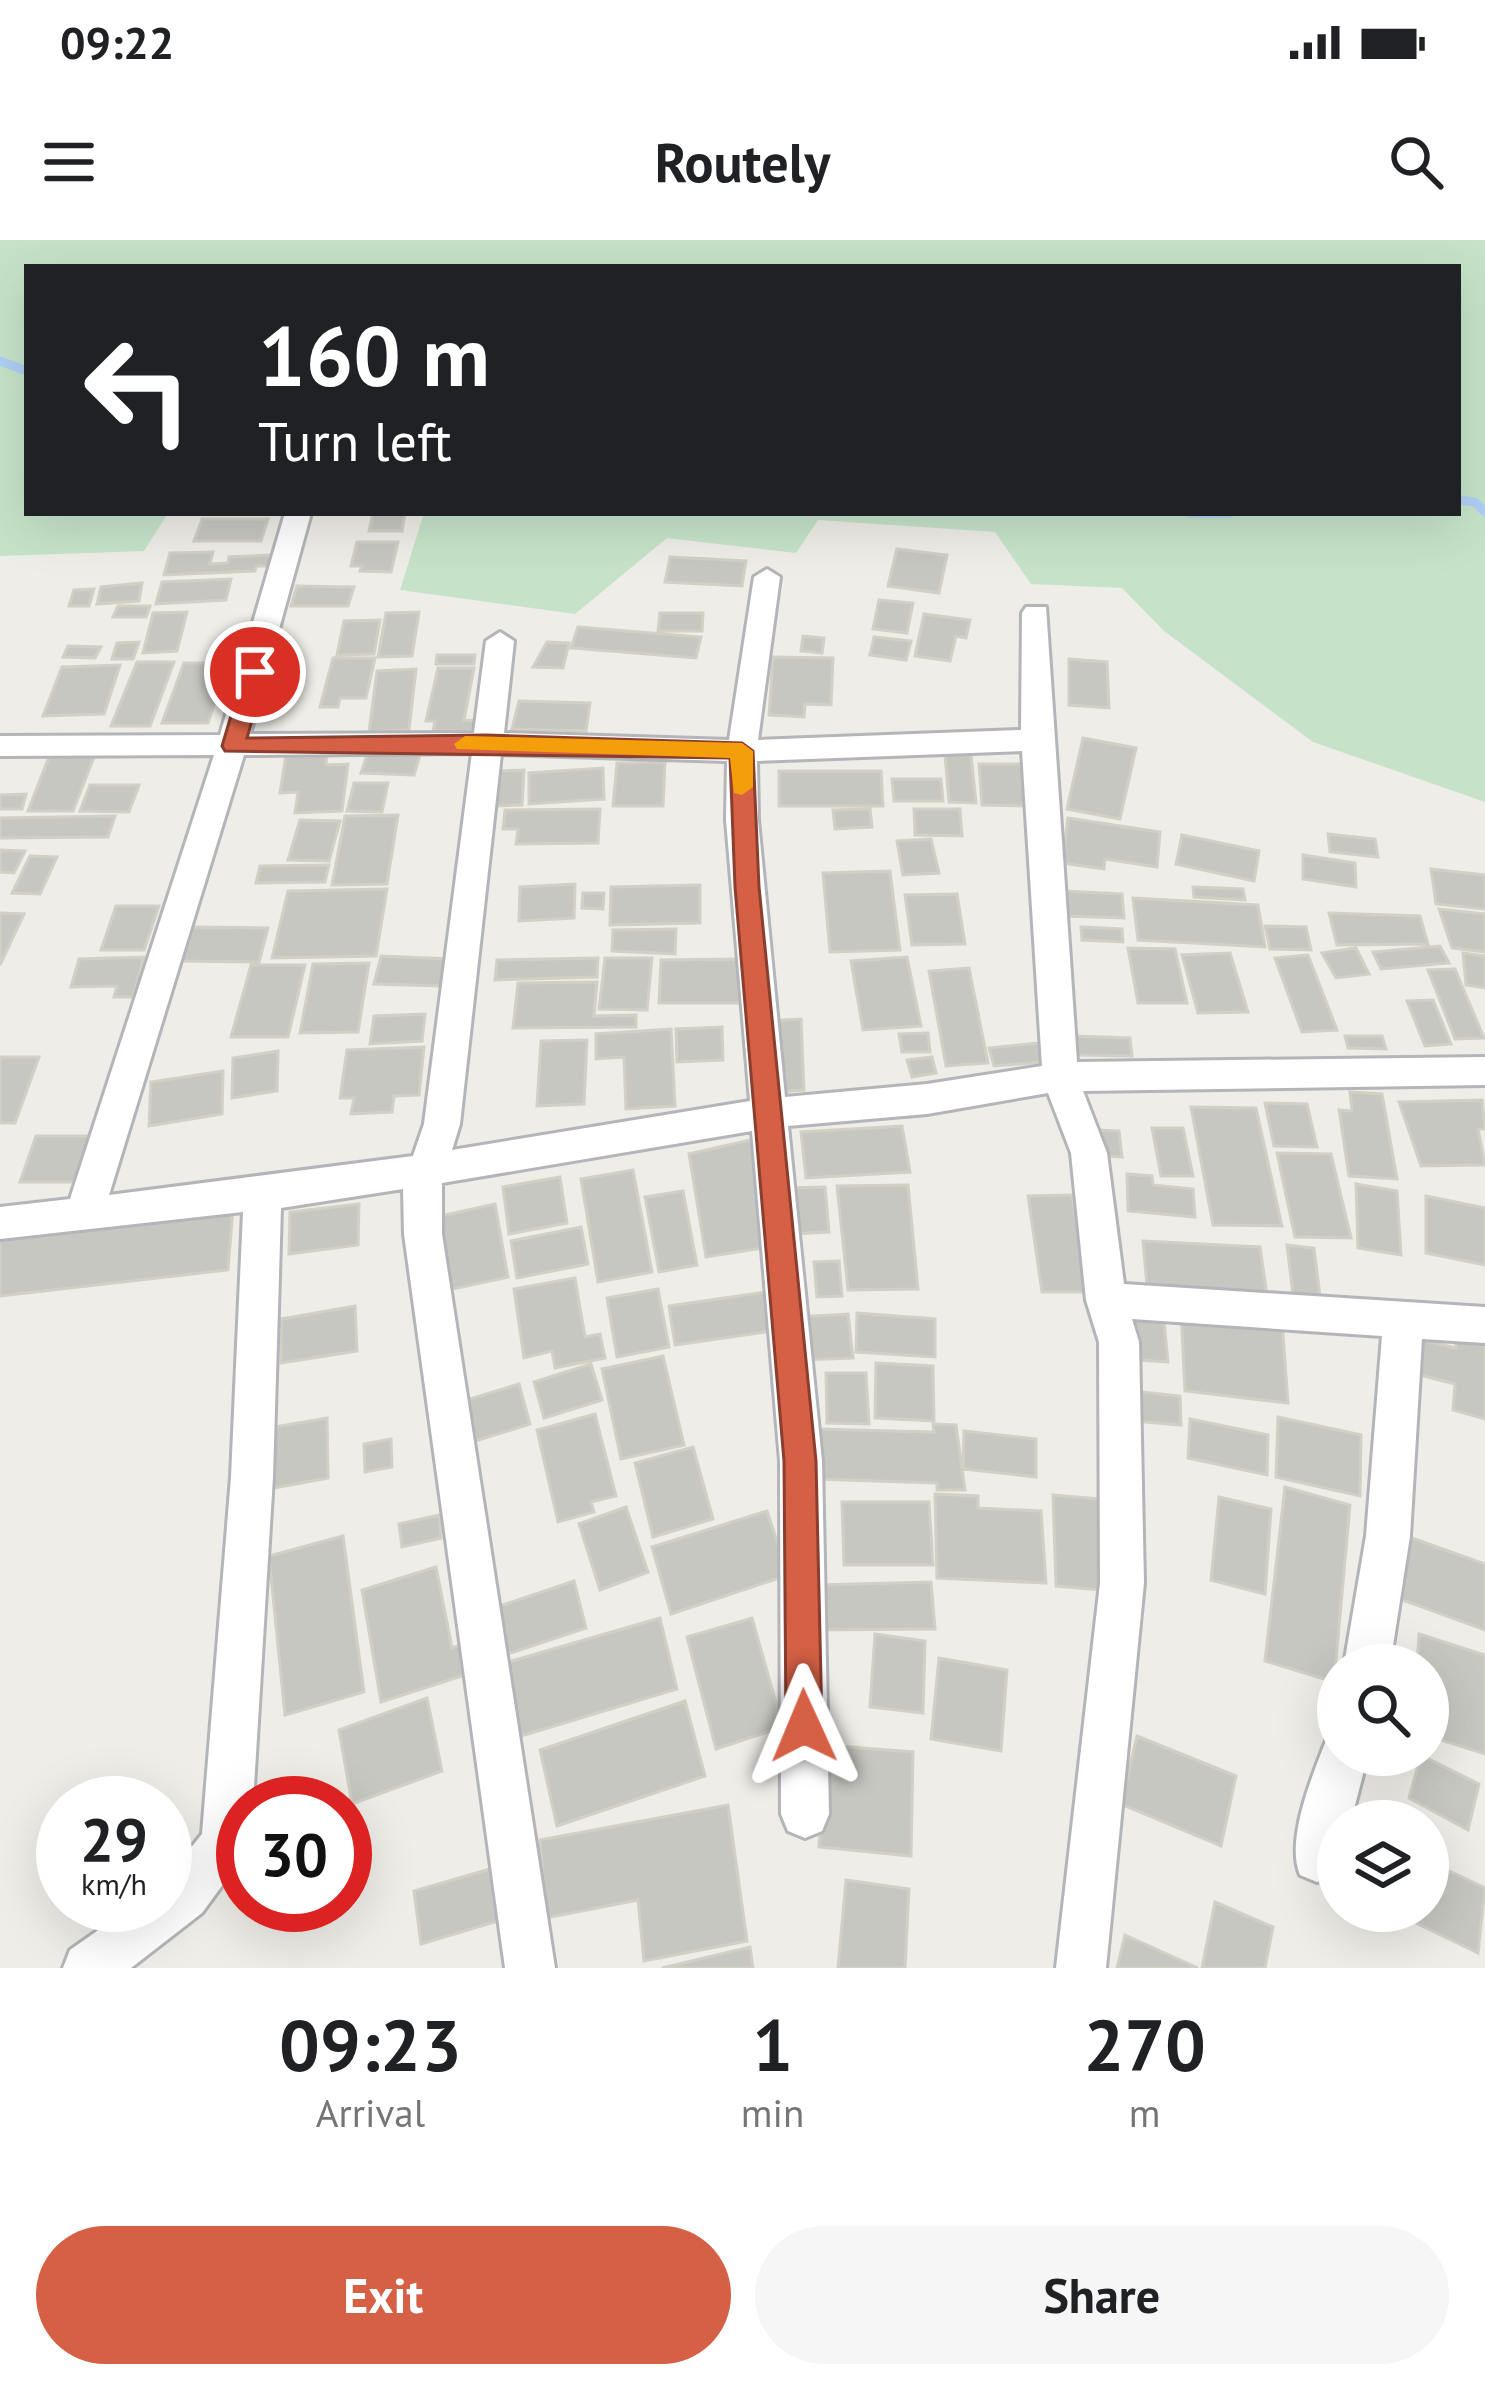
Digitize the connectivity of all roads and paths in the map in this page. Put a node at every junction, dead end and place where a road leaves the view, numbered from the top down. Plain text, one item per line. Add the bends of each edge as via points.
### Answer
1 (297, 516) edge
2 (766, 577) dead end
3 (1036, 613) dead end
4 (500, 641) dead end
5 (1036, 740) junction
6 (486, 743) junction
7 (0, 746) edge
8 (233, 746) junction
9 (742, 751) junction
10 (1485, 1071) edge
11 (1060, 1077) junction
12 (768, 1113) junction
13 (425, 1171) junction
14 (263, 1194) junction
15 (85, 1216) junction
16 (0, 1223) edge
17 (1106, 1300) junction
18 (1403, 1319) junction
19 (1485, 1325) edge
20 (1370, 1644) edge
21 (805, 1814) dead end
22 (88, 1968) edge
23 (530, 1968) edge
24 (1082, 1968) edge

1 - 8 street
2 - 9 street
3 - 5 street
4 - 6 street
5 - 9 street
5 - 11 street
6 - 8 street
6 - 9 street
6 - 13 street via 460,998 442,1124
7 - 8 street
8 - 15 street
9 - 12 street
10 - 11 street
11 - 12 street
11 - 17 street via 1089,1153
12 - 13 street
12 - 21 street via 800,1461
13 - 14 street
13 - 23 street via 423,1234
14 - 15 street
14 - 22 street via 226,1839 190,1893
15 - 16 street
17 - 18 street
17 - 24 street via 1119,1342 1122,1582
18 - 19 street
18 - 20 street via 1388,1536

